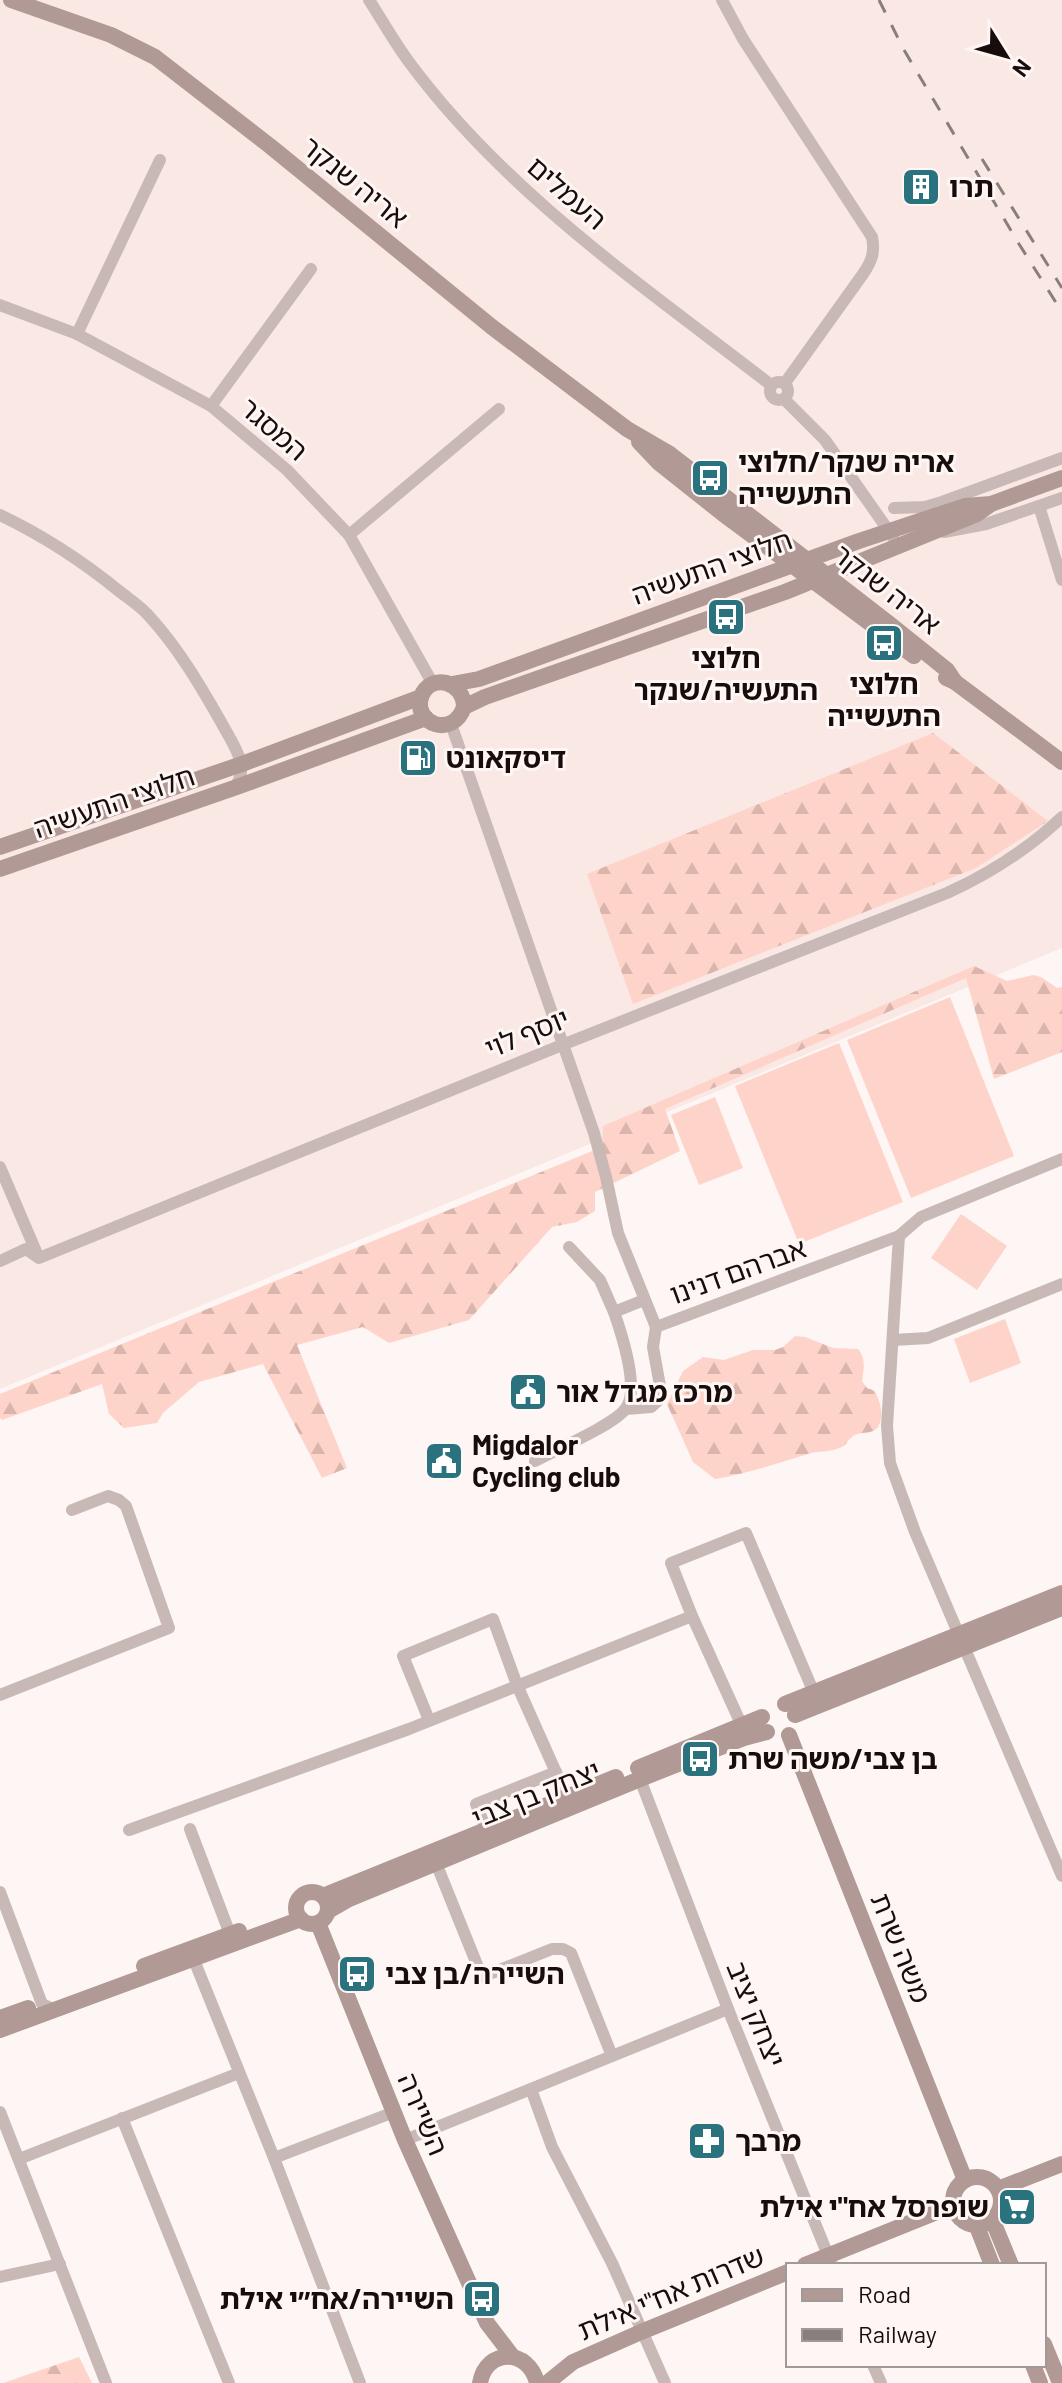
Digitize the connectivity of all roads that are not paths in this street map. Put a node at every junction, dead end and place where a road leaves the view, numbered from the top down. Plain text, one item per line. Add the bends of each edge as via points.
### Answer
1 (11, 0) edge
2 (369, 0) edge
3 (722, 0) edge
4 (0, 5) edge
5 (32, 7) junction
6 (160, 160) dead end
7 (311, 269) dead end
8 (0, 305) edge
9 (77, 334) junction
10 (778, 384) junction
11 (211, 406) junction
12 (499, 409) dead end
13 (627, 429) junction
14 (1062, 458) edge
15 (1062, 478) edge
16 (864, 493) junction
17 (1062, 498) edge
18 (991, 504) junction
19 (1039, 506) junction
20 (894, 508) junction
21 (0, 515) edge
22 (936, 516) junction
23 (888, 532) junction
24 (933, 533) junction
25 (349, 535) junction
26 (781, 540) junction
27 (859, 541) junction
28 (907, 544) junction
29 (862, 562) junction
30 (798, 563) junction
31 (819, 579) junction
32 (1062, 580) edge
33 (785, 592) junction
34 (854, 605) junction
35 (433, 684) junction
36 (452, 684) junction
37 (421, 697) junction
38 (464, 707) junction
39 (426, 718) junction
40 (451, 724) junction
41 (1062, 762) edge
42 (242, 764) junction
43 (234, 788) junction
44 (1062, 817) edge
45 (0, 847) edge
46 (0, 869) edge
47 (562, 1045) junction
48 (1062, 1159) edge
49 (0, 1167) edge
50 (899, 1236) junction
51 (569, 1247) dead end
52 (39, 1258) junction
53 (0, 1261) edge
54 (1062, 1284) edge
55 (644, 1300) junction
56 (614, 1312) junction
57 (656, 1327) junction
58 (893, 1340) junction
59 (626, 1409) junction
60 (535, 1461) dead end
61 (72, 1510) dead end
62 (1062, 1593) edge
63 (1062, 1608) edge
64 (692, 1616) junction
65 (962, 1640) junction
66 (517, 1685) junction
67 (814, 1693) junction
68 (0, 1695) edge
69 (790, 1710) junction
70 (429, 1720) junction
71 (765, 1724) junction
72 (742, 1726) junction
73 (789, 1735) junction
74 (556, 1772) junction
75 (640, 1779) junction
76 (567, 1797) junction
77 (190, 1829) dead end
78 (486, 1829) junction
79 (129, 1830) dead end
80 (436, 1863) junction
81 (1062, 1876) edge
82 (0, 1892) edge
83 (323, 1910) junction
84 (299, 1914) junction
85 (230, 1934) junction
86 (194, 1960) junction
87 (49, 2007) junction
88 (728, 2009) junction
89 (0, 2018) edge
90 (0, 2030) edge
91 (612, 2056) junction
92 (239, 2073) junction
93 (531, 2089) junction
94 (0, 2112) edge
95 (394, 2112) junction
96 (122, 2118) junction
97 (405, 2140) junction
98 (274, 2158) junction
99 (19, 2159) junction
100 (1062, 2164) edge
101 (965, 2180) junction
102 (998, 2189) junction
103 (954, 2205) junction
104 (984, 2222) junction
105 (830, 2260) edge
106 (992, 2263) edge
107 (1010, 2263) edge
108 (60, 2264) junction
109 (786, 2273) edge
110 (0, 2277) edge
111 (487, 2323) junction
112 (641, 2332) junction
113 (1046, 2349) edge
114 (513, 2357) junction
115 (573, 2362) junction
116 (491, 2363) junction
117 (531, 2367) junction
118 (106, 2383) edge
119 (229, 2383) edge
120 (360, 2383) edge
121 (480, 2383) edge
122 (537, 2383) edge
123 (547, 2383) edge
124 (665, 2383) edge
125 (1060, 2383) edge

1 - 5 street, אריה שנקר
2 - 10 street, העמלים via 408,61 509,174 585,243
3 - 10 street via 866,227 874,250 871,262
4 - 5 street, אריה שנקר
5 - 13 street, אריה שנקר via 155,57
6 - 9 street
7 - 11 street
8 - 9 street, המסגר
9 - 11 street, המסגר
10 - 16 street, העמלים via 769,391 772,397 784,399 825,440
11 - 25 street, המסגר via 287,470
12 - 25 street
13 - 26 street, אריה שנקר via 670,454
13 - 30 street, אריה שנקר via 659,463
14 - 20 street via 942,502
15 - 18 street, חלוצי התעשיה
16 - 20 street
16 - 23 street
17 - 19 street
18 - 22 street, חלוצי התעשיה
18 - 24 street, חלוצי התעשיה
19 - 24 street via 986,524
19 - 32 street
20 - 22 street
21 - 42 street via 39,533 148,614 208,699
22 - 23 street, חלוצי התעשיה
23 - 27 street, חלוצי התעשיה
23 - 28 street
24 - 28 street, חלוצי התעשיה
25 - 35 street, המסגר
26 - 27 street via 819,547
26 - 30 street, אריה שנקר
27 - 30 street, חלוצי התעשיה
28 - 29 street, חלוצי התעשיה
29 - 31 street, חלוצי התעשיה
29 - 34 street via 851,581
30 - 31 street, אריה שנקר
30 - 36 street, חלוצי התעשיה via 479,679
31 - 33 street, חלוצי התעשיה
31 - 34 street, אריה שנקר
33 - 34 street
33 - 38 street, חלוצי התעשיה
34 - 41 street, אריה שנקר via 942,677
35 - 36 street, חלוצי התעשיה
35 - 37 street, חלוצי התעשיה
36 - 38 street via 462,694
37 - 39 street
37 - 42 street, חלוצי התעשיה
38 - 40 street, חלוצי התעשיה
39 - 40 street via 438,725
39 - 43 street, חלוצי התעשיה
40 - 47 street, אברהם דנינו
42 - 43 street via 242,777
42 - 45 street, חלוצי התעשיה
43 - 46 street, חלוצי התעשיה
44 - 47 street, יוסף לוי via 980,878
47 - 52 street, יוסף לוי
47 - 55 street, אברהם דנינו via 594,1133 618,1233
48 - 50 street, אברהם דנינו via 921,1217
49 - 52 street
50 - 57 street, אברהם דנינו
50 - 58 street
51 - 56 street via 600,1280
52 - 53 street, יוסף לוי via 26,1249
54 - 58 street via 928,1338
55 - 56 street
55 - 57 street, אברהם דנינו
56 - 59 street via 627,1348 631,1395
57 - 59 street via 653,1347 662,1397 651,1407
58 - 65 street via 890,1463
59 - 60 street
61 - 68 street via 108,1496 126,1506 169,1628
62 - 65 street
63 - 65 street
64 - 66 street
64 - 67 street via 671,1563 746,1533
64 - 72 street
65 - 67 street
65 - 69 street
65 - 81 street
66 - 70 street
66 - 70 street via 493,1619 403,1656
66 - 74 street
67 - 69 street
69 - 71 street via 771,1705
69 - 73 street via 794,1725
70 - 79 street
71 - 72 street, יצחק בן צבי
71 - 73 street via 775,1736
71 - 75 street, יצחק בן צבי via 744,1738
72 - 76 street, יצחק בן צבי
73 - 101 street, משה שרת
74 - 76 street
74 - 78 street via 476,1804
75 - 80 street, יצחק בן צבי
75 - 88 street, יצחק יציב
76 - 78 street, יצחק בן צבי
77 - 85 street
78 - 83 street, יצחק בן צבי
80 - 83 street, יצחק בן צבי
80 - 91 street via 482,1977 552,1949 571,1953
82 - 87 street
83 - 84 street via 309,1924
83 - 84 street via 318,1893 308,1893 299,1899
83 - 95 street, השיירה
84 - 85 street
84 - 86 street
85 - 87 street
86 - 87 street
86 - 92 street
87 - 89 street
87 - 90 street
88 - 91 street
88 - 105 street, יצחק יציב
91 - 93 street
92 - 96 street
92 - 98 street
93 - 97 street
93 - 112 street via 552,2147
94 - 99 street
95 - 97 street, השיירה
95 - 98 street
96 - 99 street
96 - 119 street
97 - 111 street, השיירה
98 - 120 street
99 - 108 street
100 - 102 street
101 - 102 street via 983,2178
101 - 103 street via 957,2188
102 - 104 street via 1000,2205
103 - 104 street via 964,2220
103 - 105 street, שדרות אח"י אילת
104 - 106 street
104 - 107 street
108 - 110 street
108 - 118 street
109 - 112 street, שדרות אח"י אילת
111 - 114 street, השיירה
111 - 116 street, השיירה
112 - 115 street, שדרות אח"י אילת
112 - 124 street
113 - 125 street
114 - 116 street
114 - 117 street
115 - 117 street, שדרות אח"י אילת
115 - 123 street, שדרות אח"י אילת
116 - 121 street
117 - 122 street

